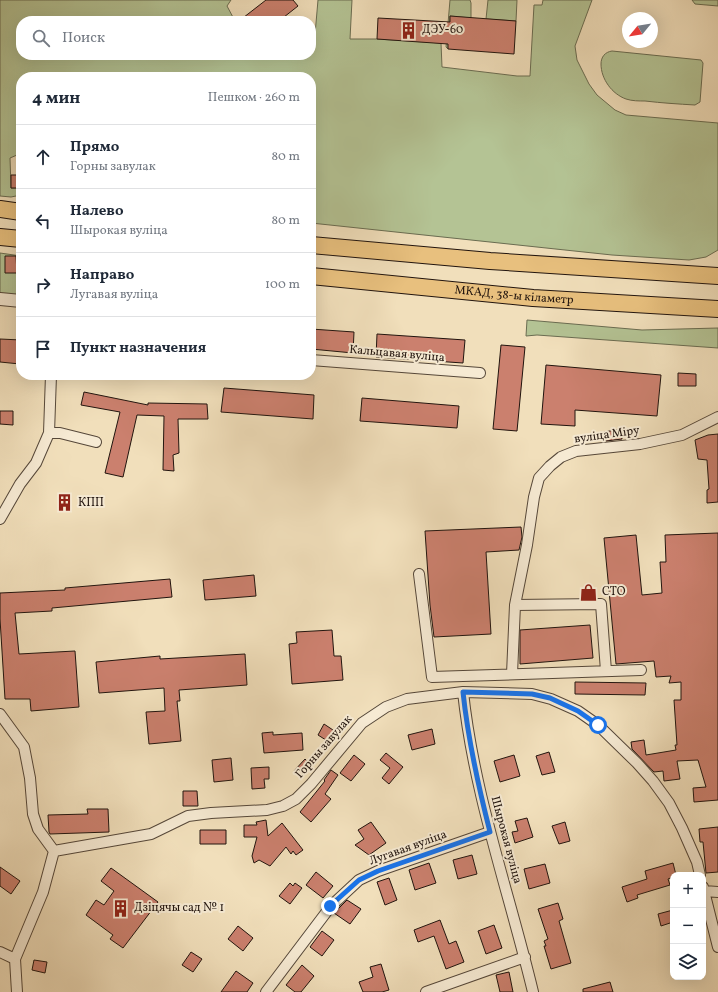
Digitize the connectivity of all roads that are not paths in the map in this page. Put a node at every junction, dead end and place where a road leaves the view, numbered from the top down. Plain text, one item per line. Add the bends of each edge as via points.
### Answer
1 (0, 237) edge
2 (16, 239) edge
3 (316, 245) edge
4 (718, 264) edge
5 (686, 274) junction
6 (316, 276) edge
7 (718, 276) edge
8 (0, 299) edge
9 (16, 301) edge
10 (710, 309) edge
11 (718, 315) edge
12 (316, 360) edge
13 (480, 374) dead end
14 (51, 380) edge
15 (718, 417) edge
16 (49, 433) junction
17 (96, 442) dead end
18 (0, 519) edge
19 (419, 574) dead end
20 (515, 605) junction
21 (641, 670) dead end
22 (606, 671) junction
23 (512, 674) junction
24 (463, 692) junction
25 (0, 714) edge
26 (490, 832) junction
27 (54, 851) junction
28 (699, 872) edge
29 (706, 889) edge
30 (718, 892) edge
31 (706, 897) edge
32 (718, 947) edge
33 (0, 952) edge
34 (525, 956) junction
35 (15, 959) junction
36 (17, 992) edge
37 (266, 992) edge
38 (426, 992) edge
39 (533, 992) edge

1 - 2 highway
3 - 5 highway via 490,261
4 - 5 highway
5 - 7 highway
6 - 10 highway, МКАД, 38-ы кіламетр via 533,298
8 - 9 street
10 - 11 highway
12 - 13 street, Кальцавая вуліца
14 - 16 street
15 - 20 street, вуліца Міру via 682,435 640,444 576,451 561,456 550,466 539,478 534,496
16 - 17 street via 60,433
16 - 18 street via 36,463 20,484
19 - 23 street via 432,677
20 - 22 street via 601,604
20 - 23 street, вуліца Міру
21 - 22 street
22 - 23 street
24 - 26 street, Шырокая вуліца via 475,770
24 - 27 street, Горны завулак via 407,699 386,707 362,723 311,784 296,799 284,806 266,810 188,816 151,834
24 - 28 street, Горны завулак via 532,694 550,698 578,711 598,725 653,781 669,803
25 - 27 street via 24,747 38,829
26 - 34 street, Шырокая вуліца
26 - 37 street, Лугавая вуліца via 359,880 330,906
27 - 35 street via 43,892
29 - 30 street
31 - 32 street
33 - 35 street
34 - 38 street
34 - 39 street, Шырокая вуліца
35 - 36 street

